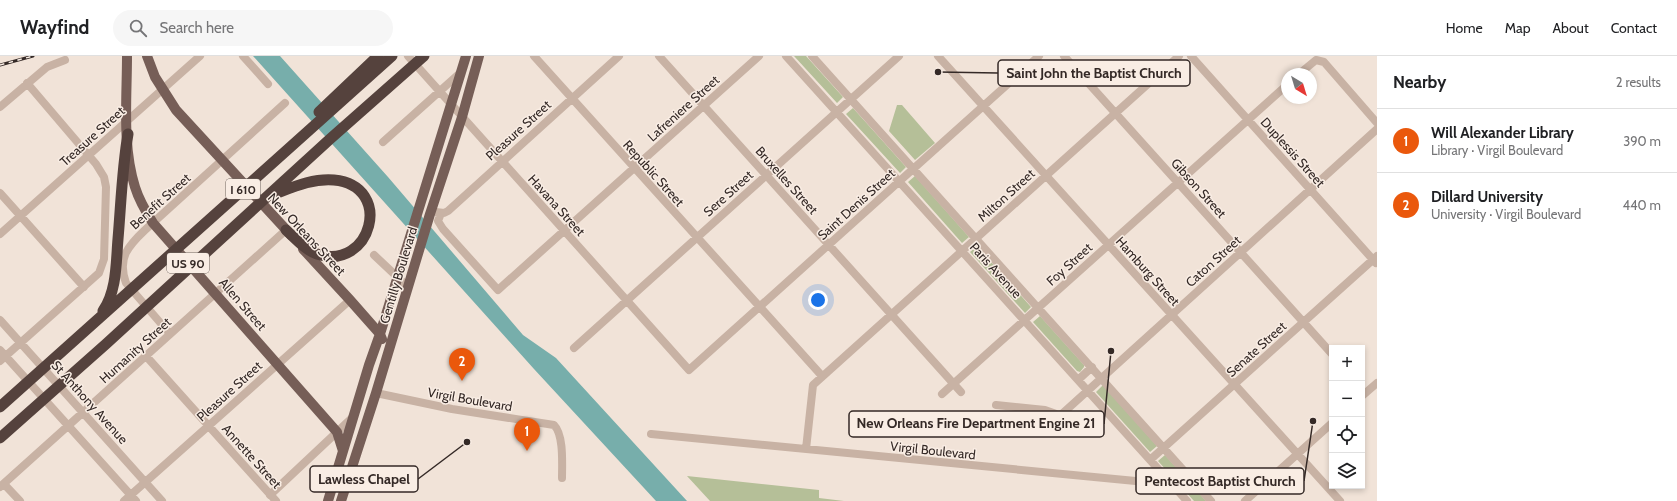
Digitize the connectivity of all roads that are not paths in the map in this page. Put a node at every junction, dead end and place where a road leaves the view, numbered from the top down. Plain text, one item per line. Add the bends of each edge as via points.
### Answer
1 (128, 56) edge
2 (147, 56) edge
3 (200, 56) edge
4 (243, 56) edge
5 (378, 56) edge
6 (392, 56) edge
7 (408, 56) edge
8 (424, 56) edge
9 (466, 56) edge
10 (479, 56) edge
11 (534, 56) edge
12 (619, 56) edge
13 (660, 56) edge
14 (759, 56) edge
15 (786, 56) edge
16 (812, 56) edge
17 (899, 56) edge
18 (938, 56) edge
19 (1039, 56) edge
20 (1064, 56) edge
21 (1179, 56) edge
22 (1191, 56) edge
23 (65, 60) dead end
24 (1306, 68) edge
25 (459, 74) junction
26 (27, 83) junction
27 (268, 84) dead end
28 (162, 90) junction
29 (1281, 90) edge
30 (440, 92) junction
31 (571, 99) junction
32 (851, 99) junction
33 (285, 103) dead end
34 (450, 104) junction
35 (704, 106) junction
36 (983, 106) junction
37 (0, 107) edge
38 (837, 112) junction
39 (1116, 113) junction
40 (462, 117) junction
41 (1248, 120) junction
42 (127, 121) junction
43 (1377, 123) edge
44 (1377, 129) edge
45 (128, 134) junction
46 (383, 142) dead end
47 (285, 151) junction
48 (88, 154) junction
49 (222, 161) junction
50 (502, 161) junction
51 (634, 169) junction
52 (913, 169) junction
53 (766, 175) junction
54 (1045, 176) junction
55 (899, 181) junction
56 (1178, 182) junction
57 (1311, 189) junction
58 (0, 193) edge
59 (266, 197) junction
60 (434, 213) junction
61 (20, 215) junction
62 (153, 223) junction
63 (286, 230) junction
64 (564, 231) junction
65 (0, 234) edge
66 (697, 238) junction
67 (976, 238) junction
68 (829, 245) junction
69 (1109, 245) junction
70 (962, 251) junction
71 (1241, 252) junction
72 (374, 255) dead end
73 (1376, 260) edge
74 (397, 278) junction
75 (84, 287) junction
76 (408, 287) junction
77 (216, 293) junction
78 (350, 300) junction
79 (627, 301) junction
80 (760, 308) junction
81 (1038, 308) junction
82 (892, 314) junction
83 (1171, 315) junction
84 (0, 320) edge
85 (1024, 320) junction
86 (94, 322) junction
87 (1304, 322) junction
88 (170, 334) junction
89 (380, 334) junction
90 (21, 343) junction
91 (574, 348) dead end
92 (1329, 351) edge
93 (2, 356) edge
94 (146, 356) junction
95 (386, 356) junction
96 (277, 364) junction
97 (1092, 367) junction
98 (689, 370) joint
99 (822, 376) junction
100 (1101, 378) junction
101 (1078, 380) junction
102 (1377, 383) edge
103 (954, 384) junction
104 (1234, 385) junction
105 (1088, 390) junction
106 (1365, 391) edge
107 (961, 392) dead end
108 (376, 393) junction
109 (942, 394) dead end
110 (996, 405) dead end
111 (0, 407) edge
112 (84, 412) junction
113 (353, 417) junction
114 (68, 426) junction
115 (207, 426) junction
116 (1329, 426) edge
117 (337, 432) junction
118 (650, 434) dead end
119 (0, 438) edge
120 (1163, 447) junction
121 (806, 449) junction
122 (343, 451) junction
123 (1297, 454) junction
124 (1150, 460) junction
125 (1162, 473) junction
126 (562, 478) dead end
127 (1152, 482) junction
128 (145, 483) junction
129 (2, 486) edge
130 (1174, 486) junction
131 (273, 498) edge
132 (130, 499) edge
133 (20, 501) edge
134 (162, 501) edge
135 (328, 501) edge
136 (341, 501) edge
137 (1187, 501) edge
138 (1211, 501) edge
139 (1245, 501) edge
140 (1340, 501) edge

1 - 42 main road, US 90
2 - 28 main road, New Orleans Street
3 - 28 street, Treasure Street
4 - 27 street
5 - 47 highway via 289,141
6 - 47 highway, I 610
7 - 30 street, Havana Street
8 - 59 highway, I 610
9 - 25 main road, Gentilly Boulevard
10 - 40 main road, Gentilly Boulevard
11 - 31 street, Republic Street
12 - 31 street, Pleasure Street
13 - 35 street, Bruxelles Street
14 - 35 street, Lafreniere Street
15 - 38 street, Paris Avenue
16 - 32 street, Paris Avenue
17 - 32 street, Sere Street
18 - 36 street, Hamburg Street
19 - 36 street, Saint Denis Street
20 - 39 street, Gibson Street
21 - 39 street, Milton Street
22 - 41 street, Duplessis Street
23 - 26 street via 48,67
24 - 43 street via 1316,60 1324,62
25 - 30 street
25 - 34 main road, Gentilly Boulevard
26 - 37 street
26 - 48 street
28 - 42 street, Treasure Street
28 - 49 main road, New Orleans Street
29 - 41 street, Foy Street
30 - 34 street, Havana Street
30 - 46 street
31 - 50 street, Pleasure Street
31 - 51 street, Republic Street
32 - 38 street, Sere Street
32 - 52 street, Paris Avenue
33 - 49 street, Benefit Street
34 - 40 street, Havana Street
34 - 74 main road, Gentilly Boulevard
35 - 51 street, Lafreniere Street
35 - 53 street, Bruxelles Street
36 - 52 street, Saint Denis Street
36 - 54 street, Hamburg Street
38 - 53 street, Sere Street
38 - 55 street, Paris Avenue
39 - 54 street, Milton Street
39 - 56 street, Gibson Street
40 - 50 street, Havana Street
40 - 60 main road, Gentilly Boulevard
41 - 56 street, Foy Street
41 - 57 street, Duplessis Street
42 - 45 main road, US 90
42 - 48 street, Treasure Street
44 - 57 street, Caton Street
45 - 62 main road, Allen Street / US 90 via 135,187
45 - 86 highway via 112,292
47 - 86 highway, I 610
48 - 61 street, Treasure Street
48 - 75 street via 104,177 106,187 104,259 99,273
49 - 62 street, Benefit Street
49 - 63 main road, New Orleans Street
50 - 60 street, Pleasure Street via 448,211
50 - 64 street, Havana Street
51 - 64 street, Lafreniere Street
51 - 66 street, Republic Street
52 - 55 street, Saint Denis Street
52 - 67 street, Paris Avenue
53 - 66 street, Sere Street
53 - 68 street, Bruxelles Street
54 - 67 street, Milton Street
54 - 69 street, Hamburg Street
55 - 68 street, Saint Denis Street
55 - 70 street, Paris Avenue
56 - 69 street, Foy Street
56 - 71 street, Gibson Street
57 - 71 street, Caton Street
57 - 73 street, Duplessis Street
58 - 61 street
59 - 63 highway via 308,182 338,180 360,190 368,201 370,226 366,236 352,250 336,256 317,254 307,249
59 - 119 highway, I 610
60 - 64 street, Lafreniere Street via 442,229 498,290
60 - 76 main road, Gentilly Boulevard
61 - 65 street, Treasure Street
61 - 75 street
62 - 77 main road, Allen Street / US 90
62 - 88 street, Benefit Street via 126,250 124,277 126,283
63 - 77 street, Humanity Street
63 - 78 main road, New Orleans Street
64 - 79 street, Havana Street
66 - 79 street, Sere Street
66 - 80 street, Republic Street
67 - 70 street, Milton Street
67 - 81 street, Paris Avenue
68 - 80 street, Saint Denis Street
68 - 82 street, Bruxelles Street
69 - 81 street, Foy Street
69 - 83 street, Hamburg Street
70 - 82 street, Milton Street
70 - 85 street, Paris Avenue
71 - 83 street, Caton Street
71 - 87 street, Gibson Street
72 - 74 street
73 - 87 street, Senate Street
74 - 76 street
74 - 89 main road, Gentilly Boulevard
75 - 90 street
76 - 95 main road, Gentilly Boulevard
77 - 88 street, Humanity Street
77 - 96 main road, Allen Street / US 90
78 - 89 main road, New Orleans Street
78 - 96 street, Pleasure Street
79 - 91 street, Sere Street
79 - 98 street, Havana Street
80 - 98 street, Saint Denis Street
80 - 99 street, Republic Street
81 - 85 street, Foy Street
81 - 97 street, Paris Avenue
82 - 99 street, Milton Street
82 - 103 street, Bruxelles Street
83 - 100 street, Caton Street
83 - 104 street, Hamburg Street
84 - 90 street, St Anthony Avenue
85 - 101 street, Paris Avenue
85 - 103 street, Foy Street
86 - 111 highway, I 610
87 - 92 street, Gibson Street
87 - 104 street, Senate Street
88 - 94 street, Humanity Street
89 - 95 main road, New Orleans Street
89 - 113 main road, Gentilly Boulevard
90 - 93 street
90 - 112 street, St Anthony Avenue
93 - 114 street
94 - 112 street, Humanity Street
94 - 115 street, Annette Street
95 - 108 main road, Gentilly Boulevard
96 - 115 street, Pleasure Street
96 - 117 main road, Allen Street / US 90
97 - 100 street, Paris Avenue
97 - 101 street
99 - 121 street, Milton Street via 813,385
100 - 105 street, Caton Street
100 - 120 street, Paris Avenue
101 - 105 street, Paris Avenue
102 - 106 street
103 - 107 street, Bruxelles Street
103 - 109 street, Foy Street
104 - 120 street, Senate Street
104 - 123 street, Hamburg Street
105 - 110 street, Caton Street via 1059,415 1045,410
105 - 124 street, Paris Avenue
108 - 126 street, Virgil Boulevard via 452,409 554,425 559,431
108 - 136 main road, Gentilly Boulevard
112 - 114 street, Humanity Street
112 - 128 street, St Anthony Avenue
113 - 117 street
113 - 122 main road, Gentilly Boulevard
114 - 129 street, Humanity Street
114 - 132 street
115 - 128 street, Pleasure Street
115 - 131 street, Annette Street
116 - 123 street
117 - 122 main road, Allen Street / US 90
117 - 131 street
118 - 121 street, Virgil Boulevard
120 - 124 street, Senate Street
120 - 138 street, Paris Avenue
121 - 127 street, Virgil Boulevard
122 - 135 main road, Gentilly Boulevard
123 - 139 street
123 - 140 street, Hamburg Street
124 - 125 street, Paris Avenue
125 - 127 street
125 - 130 street, Paris Avenue
127 - 130 street, Virgil Boulevard via 1155,485
128 - 132 street, Pleasure Street
128 - 134 street, St Anthony Avenue
129 - 133 street
130 - 137 street, Paris Avenue

